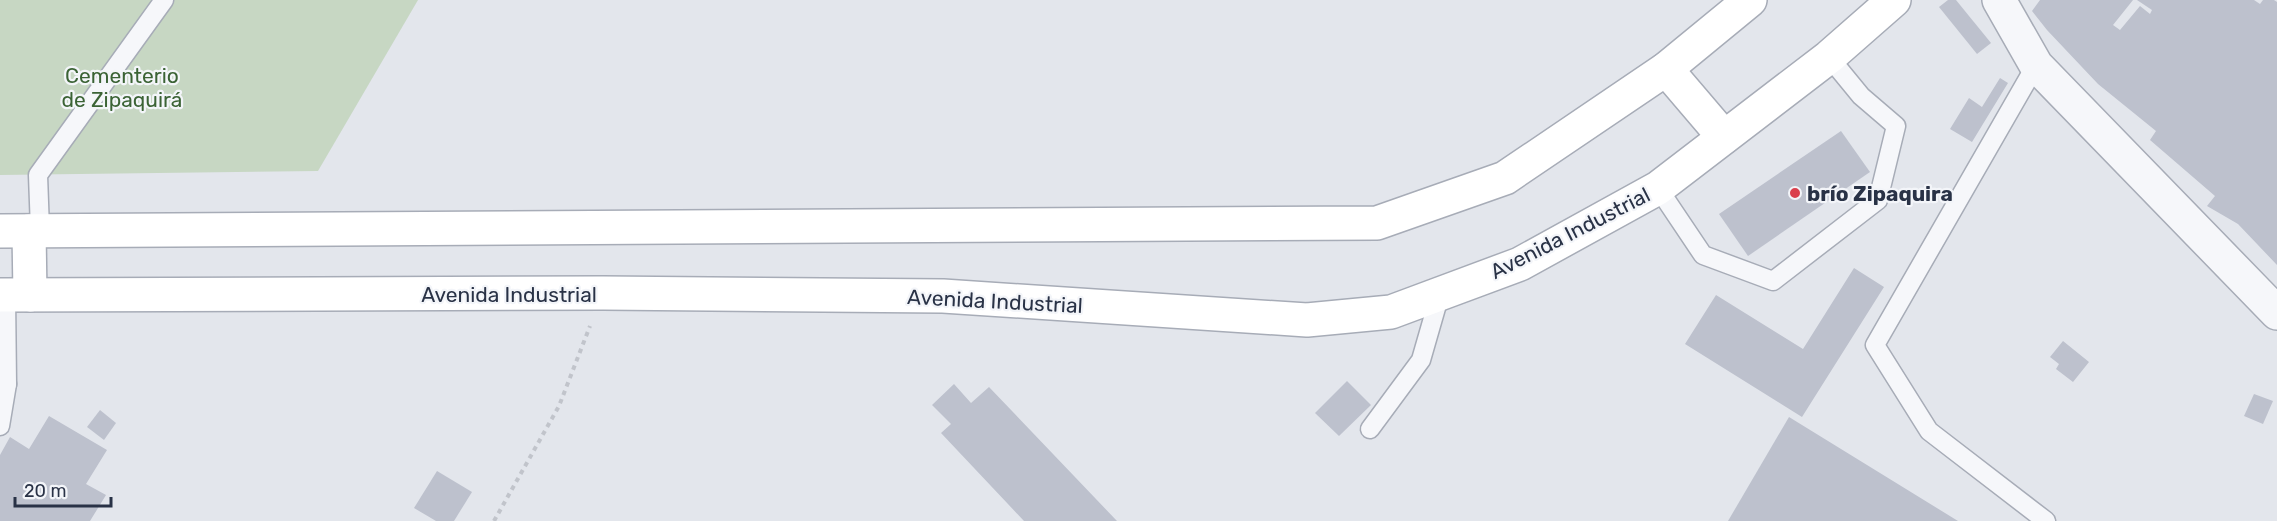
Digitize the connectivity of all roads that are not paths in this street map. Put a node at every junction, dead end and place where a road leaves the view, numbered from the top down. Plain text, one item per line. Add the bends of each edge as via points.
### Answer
1 (164, 0) edge
2 (1750, 0) edge
3 (1894, 0) edge
4 (1999, 0) edge
5 (1829, 57) junction
6 (2036, 65) junction
7 (1666, 69) junction
8 (1724, 137) junction
9 (1658, 188) junction
10 (23, 230) edge
11 (1440, 294) junction
12 (12, 295) edge
13 (2277, 313) edge
14 (3, 387) edge
15 (0, 426) edge
16 (1370, 429) dead end
17 (2046, 521) edge

1 - 10 lane via 38,175
2 - 7 main road
3 - 5 main road, Avenida Industrial
4 - 6 street
5 - 8 main road, Avenida Industrial
5 - 9 lane via 1861,96 1896,126 1878,200 1773,281 1703,255
6 - 13 street
6 - 17 lane via 1875,345 1929,431
7 - 8 main road
7 - 10 main road via 1505,178 1377,223
8 - 9 main road, Avenida Industrial
9 - 11 main road, Avenida Industrial via 1520,264
10 - 12 main road
11 - 12 main road, Avenida Industrial via 1391,312 1307,320 943,296
11 - 16 lane via 1421,360
12 - 14 lane
14 - 15 lane

